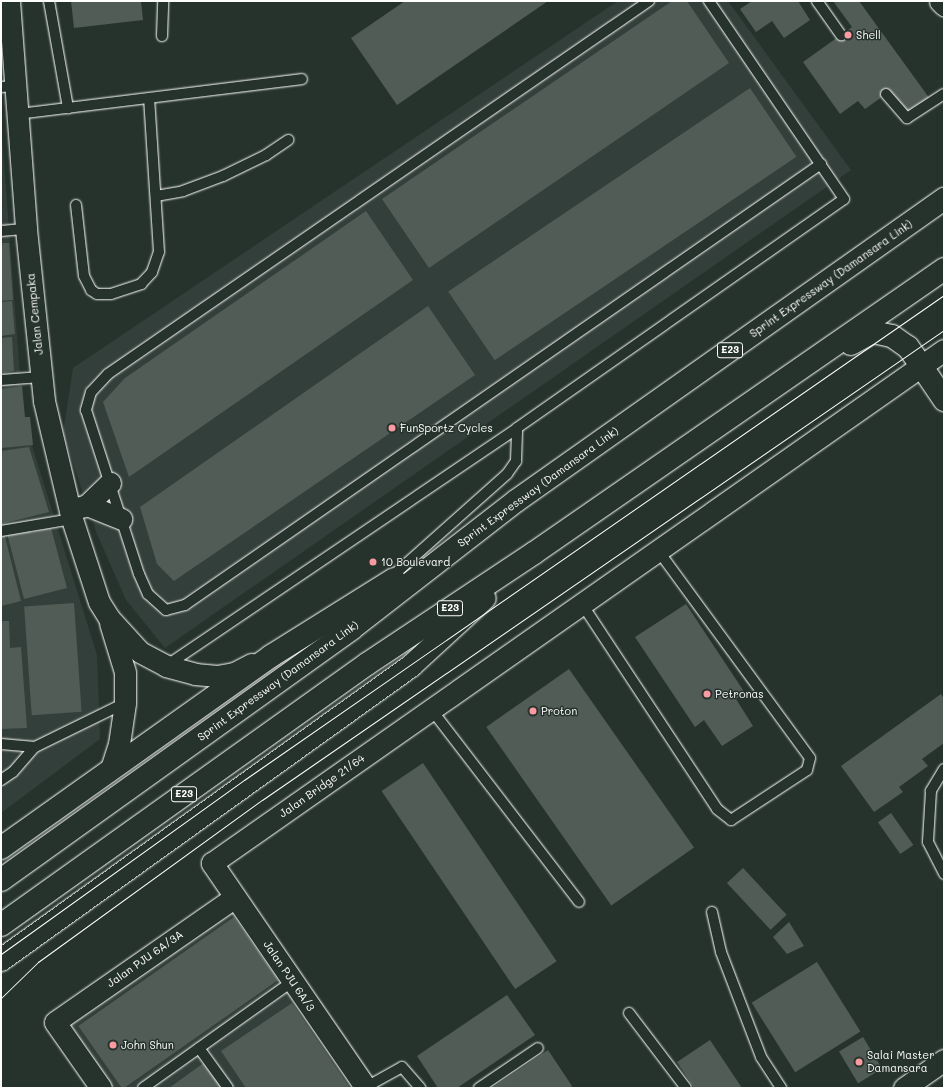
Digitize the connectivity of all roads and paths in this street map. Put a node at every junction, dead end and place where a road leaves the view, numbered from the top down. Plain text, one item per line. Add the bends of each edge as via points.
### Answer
1 (9, 1) edge
2 (49, 1) edge
3 (163, 1) edge
4 (649, 1) edge
5 (709, 1) edge
6 (817, 1) edge
7 (940, 1) edge
8 (944, 5) edge
9 (841, 35) dead end
10 (162, 36) dead end
11 (302, 79) dead end
12 (8, 86) edge
13 (886, 94) dead end
14 (944, 94) edge
15 (149, 98) junction
16 (68, 108) junction
17 (18, 114) junction
18 (288, 140) dead end
19 (821, 164) junction
20 (156, 196) junction
21 (944, 199) edge
22 (76, 205) dead end
23 (26, 229) junction
24 (1, 231) edge
25 (944, 269) edge
26 (944, 350) edge
27 (922, 367) junction
28 (41, 377) junction
29 (787, 378) junction
30 (1, 380) edge
31 (944, 400) edge
32 (517, 428) junction
33 (110, 483) junction
34 (516, 501) junction
35 (76, 511) junction
36 (121, 519) junction
37 (1, 531) edge
38 (658, 552) junction
39 (534, 553) junction
40 (373, 593) junction
41 (582, 604) junction
42 (109, 618) junction
43 (271, 656) junction
44 (166, 666) junction
45 (125, 703) junction
46 (431, 709) junction
47 (1, 744) edge
48 (35, 747) junction
49 (111, 769) junction
50 (944, 769) edge
51 (1, 780) edge
52 (1, 848) edge
53 (212, 863) joint
54 (944, 874) edge
55 (1, 880) edge
56 (235, 897) junction
57 (578, 902) dead end
58 (712, 912) dead end
59 (1, 925) edge
60 (1, 960) edge
61 (293, 981) junction
62 (628, 1013) dead end
63 (200, 1048) junction
64 (538, 1048) dead end
65 (944, 1060) edge
66 (101, 1088) edge
67 (143, 1088) edge
68 (228, 1088) edge
69 (366, 1088) edge
70 (420, 1088) edge
71 (479, 1088) edge
72 (686, 1088) edge
73 (782, 1088) edge
74 (904, 1088) edge

1 - 12 street, Jalan Cempaka
2 - 16 lane
3 - 10 lane
4 - 33 lane via 108,374 91,392 86,410
5 - 19 lane
6 - 9 lane
7 - 8 street
11 - 15 lane
12 - 17 street, Jalan Cempaka
13 - 14 lane via 907,118
15 - 16 lane
15 - 20 lane
16 - 17 lane
17 - 23 street, Jalan Cempaka
18 - 20 lane via 266,155 223,176 183,191
19 - 32 lane via 844,199
19 - 36 lane via 185,605 166,610 148,594 138,574
20 - 22 lane via 159,252 152,272 141,284 111,294 97,294 91,290 84,276
21 - 34 main road, Sprint Expressway (Damansara Link) / E23
23 - 24 lane
23 - 28 street, Jalan Cempaka
25 - 29 main road, E23
26 - 27 street, Jalan Bridge 21/64
27 - 29 main road via 908,347 892,336 873,332
27 - 31 main road
27 - 38 street, Jalan Bridge 21/64
28 - 30 lane
28 - 35 street, Jalan Cempaka via 44,401
29 - 39 main road, E23
32 - 40 lane via 516,462 507,474
32 - 44 lane
33 - 35 street
33 - 36 lane
34 - 40 main road
34 - 55 main road, Sprint Expressway (Damansara Link) / E23 via 351,629
35 - 36 street
35 - 37 lane
35 - 42 street, Jalan Cempaka via 99,602
38 - 41 street, Jalan Bridge 21/64
38 - 41 lane via 810,758 807,770 731,820 717,809
39 - 59 main road, E23 via 367,664
39 - 60 main road via 411,666
40 - 43 main road
41 - 46 street, Jalan Bridge 21/64
42 - 44 street, Jalan Cempaka via 140,652
42 - 45 street, Jalan Cempaka via 125,672
43 - 44 street, Jalan Cempaka via 234,673 217,676 195,674
43 - 49 main road
45 - 48 lane
45 - 49 street, Jalan Cempaka via 119,744
46 - 53 street, Jalan Bridge 21/64
46 - 57 lane
47 - 48 lane
48 - 51 lane via 13,772
49 - 52 main road
50 - 54 lane via 931,791 928,842
53 - 56 street, Jalan PJU 6A/3
56 - 61 street, Jalan PJU 6A/3
56 - 66 street, Jalan PJU 6A/3A via 55,1022
58 - 73 lane via 721,952 760,1057
61 - 63 lane
61 - 69 street, Jalan PJU 6A/3
62 - 72 lane
63 - 67 lane
63 - 68 lane
64 - 71 lane
65 - 74 street
69 - 70 lane via 402,1067

